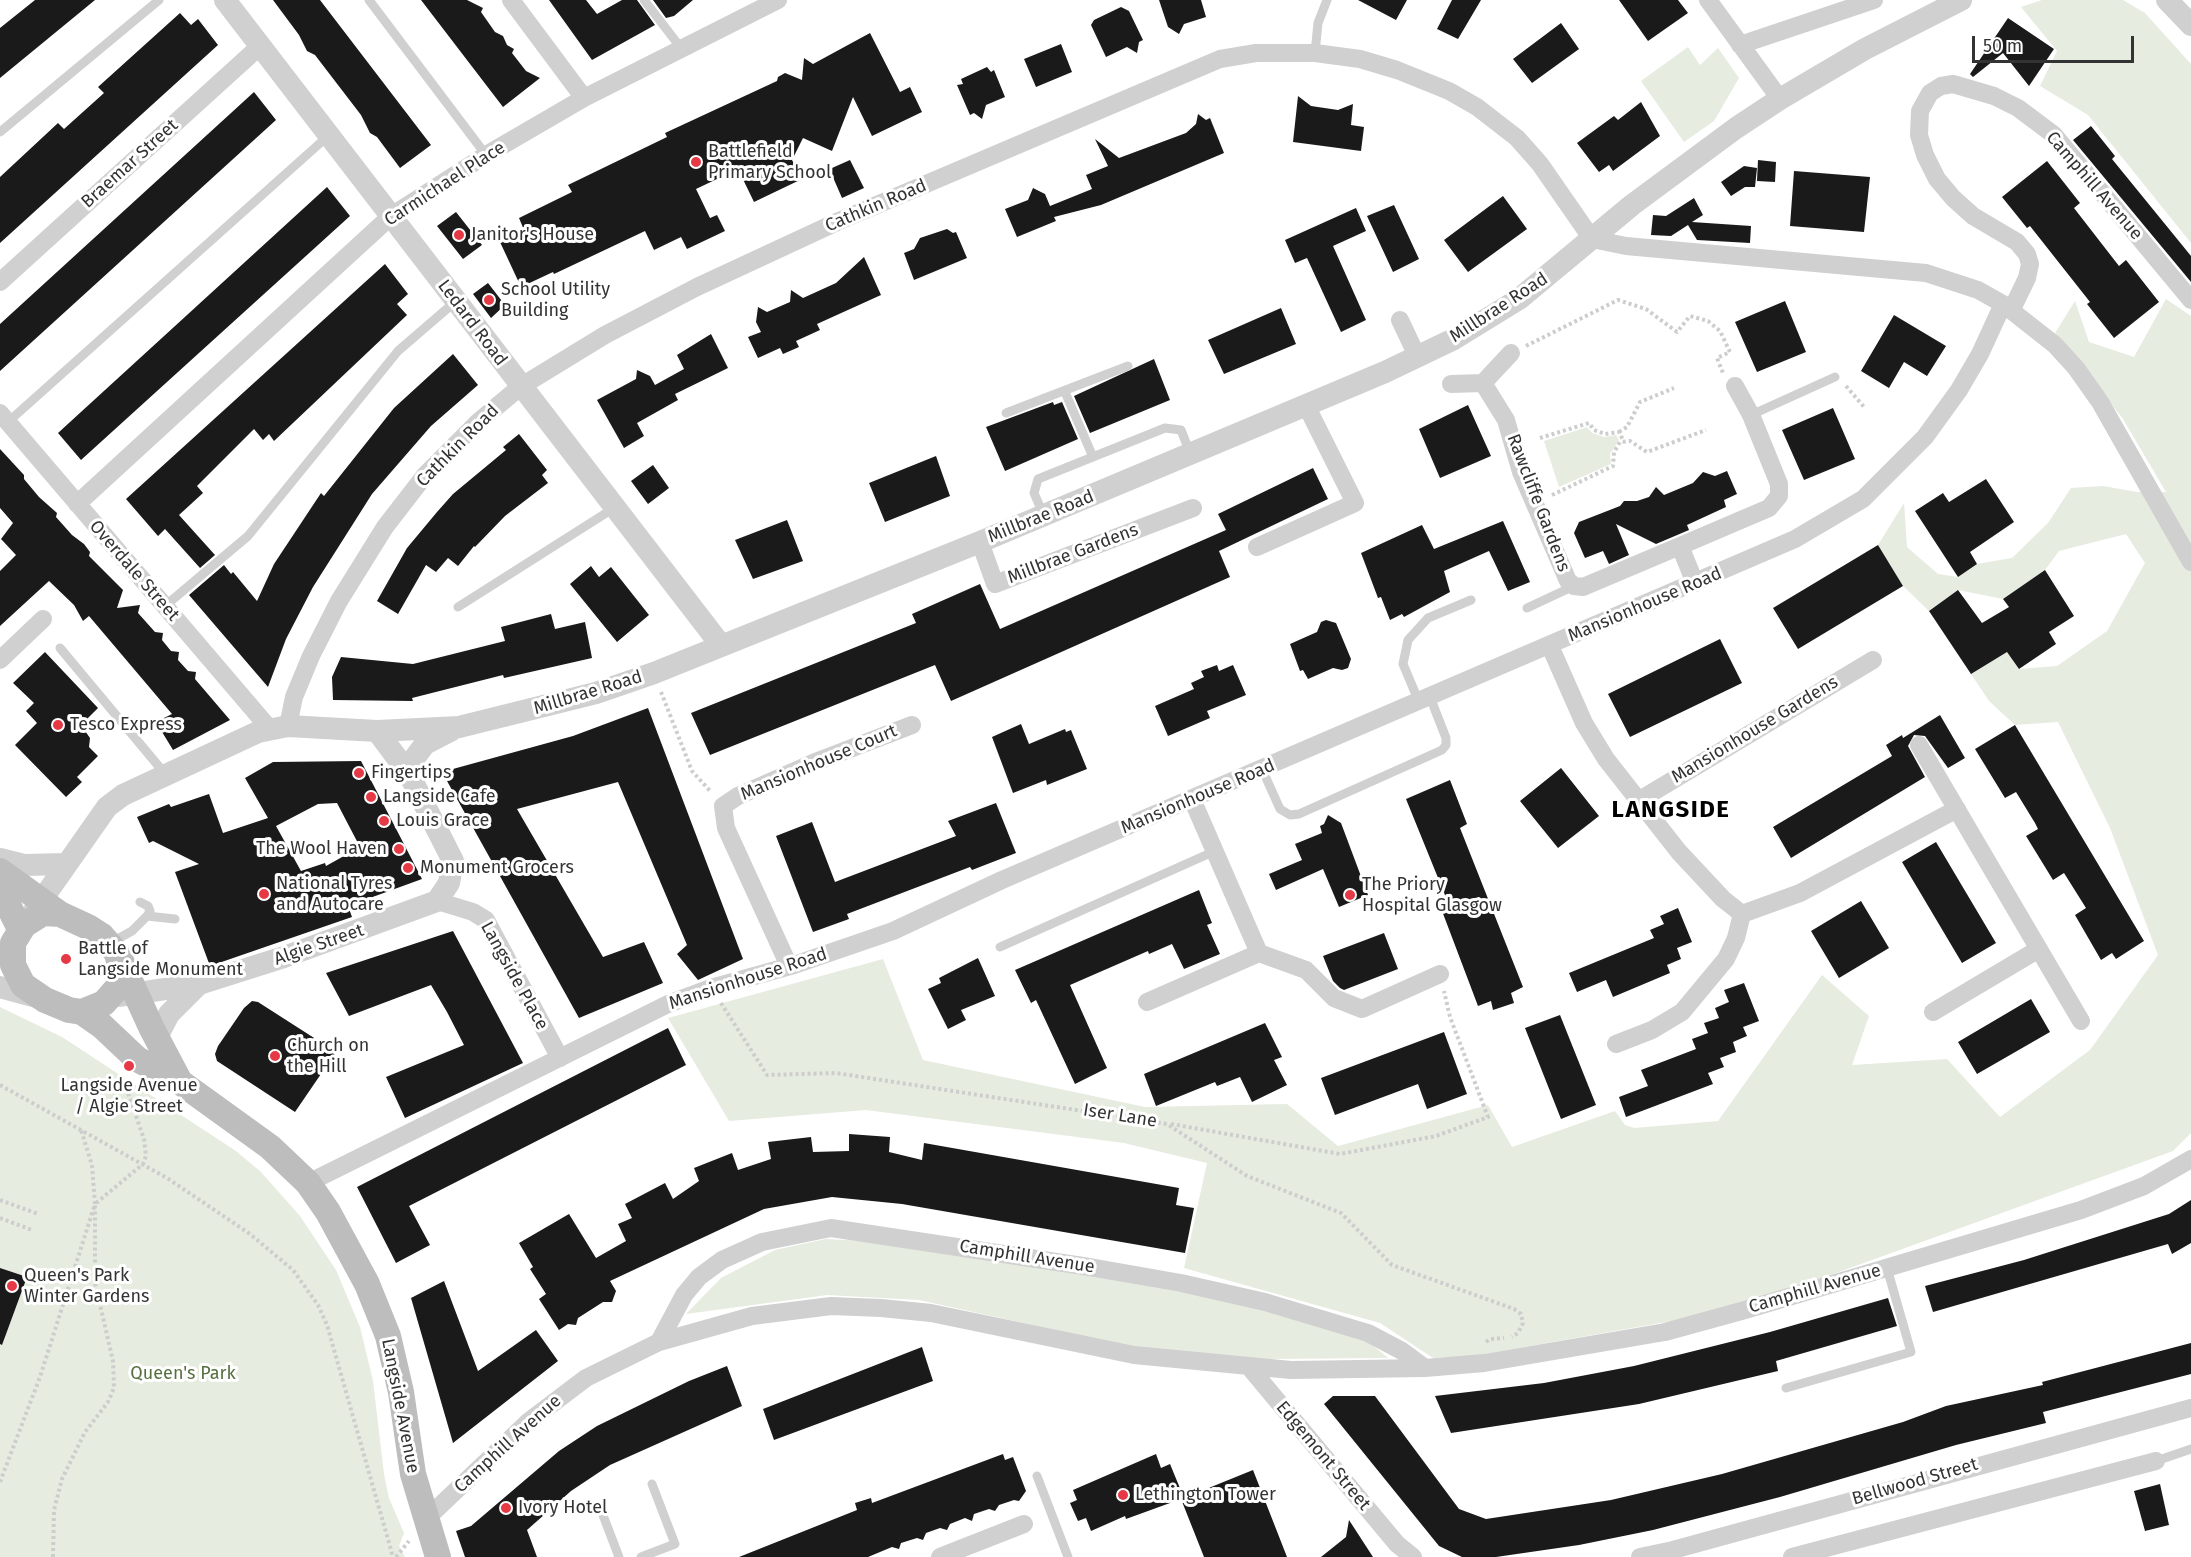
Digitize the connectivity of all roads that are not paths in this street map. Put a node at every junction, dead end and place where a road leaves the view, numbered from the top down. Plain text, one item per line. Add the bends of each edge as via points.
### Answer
1 (159, 0) edge
2 (225, 0) edge
3 (369, 0) edge
4 (511, 0) edge
5 (644, 0) edge
6 (778, 0) edge
7 (1328, 0) edge
8 (1708, 0) edge
9 (1874, 0) edge
10 (1961, 0) edge
11 (2167, 0) edge
12 (2191, 25) edge
13 (1740, 45) junction
14 (261, 46) junction
15 (681, 48) junction
16 (1315, 53) junction
17 (584, 98) junction
18 (1779, 99) junction
19 (0, 132) edge
20 (330, 134) junction
21 (486, 155) junction
22 (392, 216) junction
23 (1592, 238) junction
24 (0, 282) edge
25 (2191, 300) edge
26 (456, 301) junction
27 (2007, 306) junction
28 (1400, 320) dead end
29 (1511, 353) road end
30 (1416, 356) junction
31 (1128, 366) dead end
32 (1834, 378) road end
33 (1483, 383) junction
34 (1451, 384) dead end
35 (1735, 386) road end
36 (520, 387) junction
37 (1065, 392) junction
38 (1307, 407) junction
39 (1006, 413) dead end
40 (1751, 415) junction
41 (4, 417) edge
42 (1191, 455) junction
43 (1093, 457) junction
44 (77, 504) junction
45 (614, 508) junction
46 (1193, 508) dead end
47 (1044, 516) junction
48 (980, 542) junction
49 (1680, 546) junction
50 (1257, 547) dead end
51 (2191, 562) edge
52 (1695, 584) junction
53 (1574, 586) junction
54 (1471, 600) dead end
55 (165, 606) junction
56 (458, 607) dead end
57 (1527, 608) dead end
58 (43, 619) dead end
59 (720, 644) junction
60 (1550, 646) junction
61 (60, 648) dead end
62 (0, 660) edge
63 (1873, 660) dead end
64 (1425, 699) junction
65 (912, 725) dead end
66 (279, 727) junction
67 (459, 727) junction
68 (377, 731) junction
69 (1919, 745) dead end
70 (1262, 769) junction
71 (409, 774) junction
72 (166, 775) junction
73 (1192, 799) junction
74 (1638, 801) junction
75 (1957, 808) junction
76 (1215, 850) junction
77 (0, 859) edge
78 (66, 864) junction
79 (0, 871) edge
80 (0, 889) edge
81 (437, 901) junction
82 (140, 902) dead end
83 (51, 908) junction
84 (1742, 914) junction
85 (147, 916) junction
86 (175, 919) dead end
87 (15, 933) edge
88 (1000, 947) dead end
89 (2039, 949) junction
90 (115, 952) junction
91 (1259, 953) junction
92 (789, 966) junction
93 (1440, 974) road end
94 (199, 984) junction
95 (0, 987) edge
96 (136, 993) junction
97 (111, 997) junction
98 (45, 1000) junction
99 (1147, 1002) dead end
100 (82, 1012) junction
101 (1933, 1012) dead end
102 (2081, 1021) dead end
103 (156, 1039) junction
104 (1616, 1044) dead end
105 (560, 1058) junction
106 (180, 1082) junction
107 (2191, 1159) edge
108 (308, 1183) junction
109 (1887, 1268) junction
110 (658, 1342) junction
111 (1250, 1368) junction
112 (1425, 1368) junction
113 (1786, 1388) dead end
114 (2191, 1408) edge
115 (2191, 1449) edge
116 (2156, 1461) joint
117 (1037, 1476) dead end
118 (652, 1484) dead end
119 (601, 1510) dead end
120 (426, 1519) junction
121 (1023, 1524) dead end
122 (1399, 1550) edge
123 (438, 1557) edge
124 (619, 1557) edge
125 (641, 1557) edge
126 (940, 1557) edge
127 (1068, 1557) edge
128 (1413, 1557) edge
129 (1640, 1557) edge
130 (1792, 1557) edge

1 - 19 lane
2 - 14 street, Ledard Road
3 - 21 lane
4 - 17 street
5 - 15 lane
6 - 15 street, Carmichael Place
7 - 16 lane via 1318,23
8 - 13 street
9 - 13 street
10 - 18 street, Millbrae Road
11 - 12 street
13 - 18 street
14 - 20 street, Ledard Road
14 - 24 street, Braemar Street
15 - 17 street, Carmichael Place
16 - 23 street, Cathkin Road via 1360,59 1397,70 1477,107 1517,138 1540,164
16 - 36 street, Cathkin Road via 1256,53 1220,59 1102,108 697,287 605,335
17 - 21 street, Carmichael Place
18 - 23 street, Millbrae Road via 1683,166
20 - 22 street, Ledard Road
20 - 41 lane
21 - 22 street, Carmichael Place
22 - 26 street, Ledard Road
22 - 44 street, Carmichael Place
23 - 27 street via 1626,246 1926,273 1978,290
23 - 30 street, Millbrae Road via 1519,299 1454,339
25 - 27 street, Camphill Avenue via 2054,135 2018,108 1994,96 1953,84 1941,86 1930,93 1920,111 1919,135 1925,155 1937,179 1953,198 1972,216 2017,242 2027,254 2027,278
26 - 36 street, Ledard Road
26 - 55 lane via 398,351 248,536
27 - 51 street via 2055,345 2088,385
27 - 52 street, Mansionhouse Road via 1959,390 1925,437 1863,499 1795,539
28 - 30 street
29 - 33 street
30 - 38 street, Millbrae Road
31 - 37 lane
32 - 40 lane
33 - 34 street
33 - 53 street, Rawcliffe Gardens via 1506,420 1521,472 1568,581
35 - 40 street, Rawcliffe Gardens
36 - 45 street, Ledard Road
36 - 66 street, Cathkin Road via 426,474 385,527 339,601
37 - 39 lane
37 - 43 lane
38 - 42 street, Millbrae Road
38 - 50 street via 1355,503
40 - 49 street, Rawcliffe Gardens via 1779,484 1779,496 1769,508
41 - 44 street, Overdale Street
42 - 43 lane via 1181,430 1165,428
42 - 47 street, Millbrae Road
43 - 47 lane via 1038,479 1034,493
44 - 55 street, Overdale Street
45 - 56 lane
45 - 59 street, Ledard Road
46 - 48 street, Millbrae Gardens via 995,584
47 - 48 street, Millbrae Road
48 - 59 street, Millbrae Road
49 - 52 street
49 - 53 street, Rawcliffe Gardens via 1583,587
52 - 60 street, Mansionhouse Road
53 - 57 lane
54 - 64 lane via 1428,618 1408,640 1403,664
55 - 66 street, Overdale Street
58 - 62 street
59 - 67 street, Millbrae Road via 596,693
60 - 64 street, Mansionhouse Road
60 - 74 street via 1584,723
61 - 72 lane
63 - 74 street, Mansionhouse Gardens
64 - 70 street, Mansionhouse Road
64 - 70 lane via 1446,738 1442,750 1299,814 1280,809
65 - 92 street, Mansionhouse Court via 813,763 723,806 726,828
66 - 68 street, Millbrae Road
66 - 72 street, Millbrae Road
67 - 68 street, Millbrae Road
67 - 71 street via 425,744 413,759
68 - 71 street
69 - 75 street
70 - 73 street, Mansionhouse Road
71 - 81 street via 453,861 449,883
72 - 78 street, Millbrae Road via 107,807
73 - 76 street
73 - 92 street, Mansionhouse Road via 893,930
74 - 84 street via 1704,880
75 - 84 street via 1800,893
75 - 89 street
76 - 88 lane
76 - 91 street
77 - 78 street via 34,866
78 - 83 street, Millbrae Road
79 - 83 main road
80 - 87 main road
81 - 94 street, Algie Street
81 - 105 street, Langside Place via 486,920
82 - 85 lane via 148,906
83 - 87 main road
83 - 90 main road via 88,927
84 - 104 street via 1726,958 1682,1012 1652,1030
85 - 86 lane
85 - 90 lane
87 - 98 main road via 12,953 16,974 23,985
89 - 101 street
89 - 102 street
90 - 96 main road, Langside Avenue
90 - 97 main road via 122,976
91 - 93 street via 1306,970 1334,998 1362,1009
91 - 99 street
92 - 105 street, Mansionhouse Road via 668,1004
94 - 96 street, Algie Street
94 - 103 street, Algie Street via 169,1014
95 - 98 street
96 - 97 street, Algie Street
96 - 103 main road, Langside Avenue
97 - 100 main road
98 - 100 main road
100 - 106 main road, Langside Avenue via 137,1059
103 - 106 main road, Langside Avenue
105 - 108 street, Mansionhouse Road
106 - 108 main road, Langside Avenue via 270,1147
107 - 109 street, Camphill Avenue via 2144,1186 2081,1210
108 - 120 main road, Langside Avenue via 354,1258 388,1336 413,1474
109 - 112 street, Camphill Avenue via 1665,1332 1484,1363
109 - 113 lane via 1911,1352
110 - 111 street, Camphill Avenue via 752,1316 831,1306 880,1308 931,1313 1134,1355
110 - 112 street, Camphill Avenue via 684,1295 699,1277 722,1260 762,1242 831,1228 1083,1266 1265,1302 1368,1333
110 - 120 street, Camphill Avenue via 561,1395
111 - 112 street, Camphill Avenue
111 - 122 street, Edgemont Street
114 - 129 street, Bellwood Street
115 - 116 lane
116 - 130 street
117 - 127 lane
118 - 125 lane via 675,1544
119 - 124 lane
120 - 123 main road, Langside Avenue
121 - 126 street
122 - 128 street, Edgemont Street

